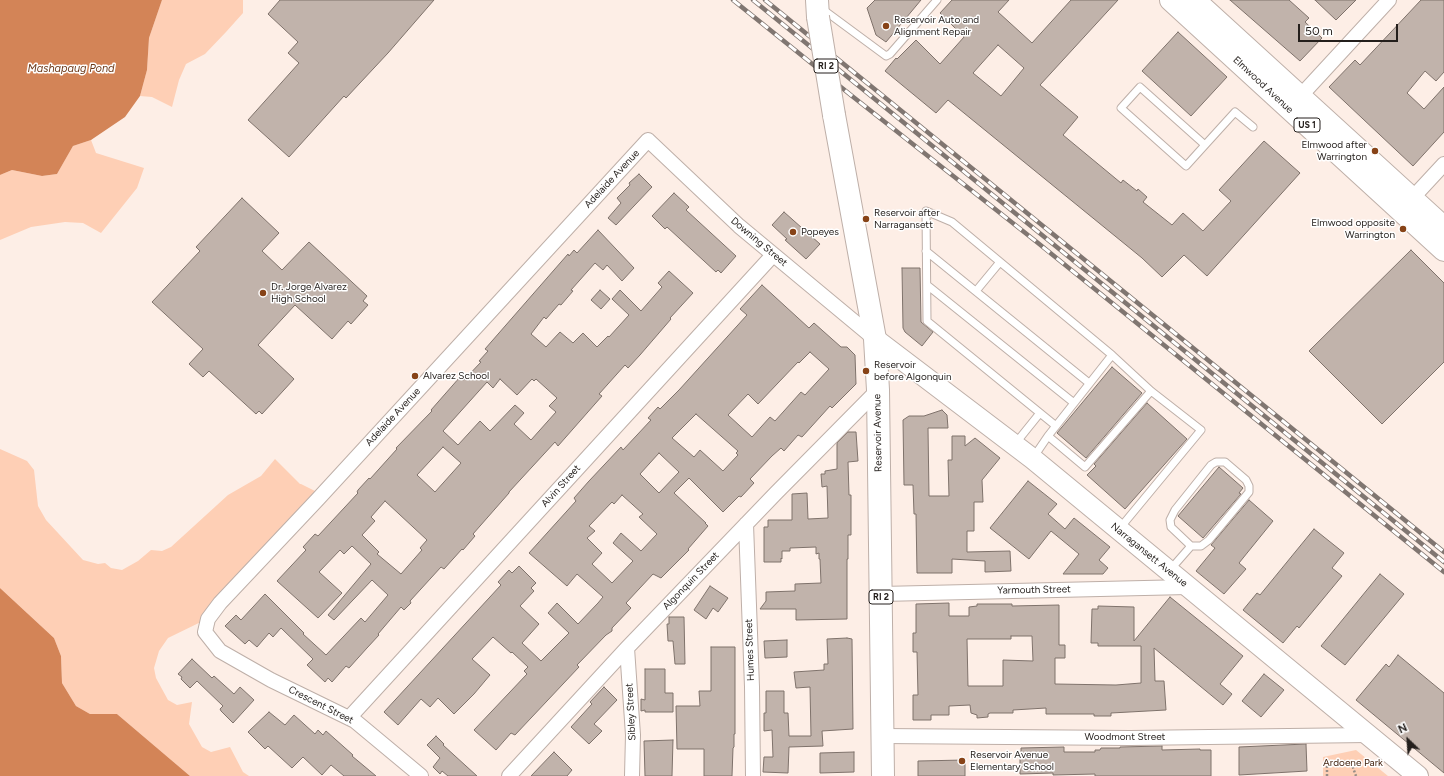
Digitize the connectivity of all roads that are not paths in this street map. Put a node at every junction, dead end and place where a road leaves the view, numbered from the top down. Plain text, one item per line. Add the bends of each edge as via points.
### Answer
1 (937, 0) edge
2 (1171, 0) edge
3 (1194, 0) edge
4 (1389, 0) edge
5 (817, 7) edge
6 (1295, 103) junction
7 (1252, 127) dead end
8 (648, 140) joint
9 (1205, 145) junction
10 (1444, 164) edge
11 (1407, 205) junction
12 (1444, 228) edge
13 (926, 250) junction
14 (1444, 250) edge
15 (774, 255) junction
16 (1000, 262) junction
17 (927, 285) junction
18 (976, 291) junction
19 (875, 339) junction
20 (1112, 355) junction
21 (1089, 383) junction
22 (878, 390) junction
23 (1151, 391) junction
24 (1074, 403) junction
25 (1040, 413) junction
26 (1056, 426) junction
27 (1048, 436) junction
28 (1014, 446) junction
29 (1033, 459) junction
30 (746, 524) junction
31 (1118, 530) junction
32 (1191, 546) junction
33 (1169, 571) junction
34 (1188, 587) junction
35 (881, 594) junction
36 (215, 645) joint
37 (627, 648) junction
38 (349, 718) junction
39 (1368, 734) junction
40 (883, 736) junction
41 (421, 776) edge
42 (508, 776) edge
43 (632, 776) edge
44 (753, 776) edge
45 (883, 776) edge
46 (1418, 776) edge

1 - 5 lane via 886,56
2 - 6 main road, Elmwood Avenue / US 1
3 - 6 main road, Elmwood Avenue / US 1
4 - 6 street
5 - 19 main road, Reservoir Avenue / RI 2, bridge
6 - 11 main road, Elmwood Avenue / US 1
7 - 9 lane via 1235,112
8 - 15 street, Downing Street via 739,226
8 - 36 street, Adelaide Avenue via 220,603 208,619 204,632
9 - 9 lane via 1186,166 1121,108 1140,87
10 - 11 street
11 - 12 main road, Elmwood Avenue / US 1
11 - 14 main road, Elmwood Avenue / US 1
13 - 16 lane via 926,211 952,222
13 - 17 lane
13 - 18 lane
15 - 19 street, Downing Street
15 - 38 street, Alvin Street
16 - 18 lane
16 - 20 lane
17 - 24 lane
17 - 25 lane via 927,321
18 - 21 lane
19 - 22 main road, Reservoir Avenue / RI 2
19 - 28 street, Narragansett Avenue
20 - 21 lane
20 - 23 lane
21 - 24 lane
22 - 30 street, Algonquin Street
22 - 35 main road, Reservoir Avenue / RI 2
23 - 27 lane via 1085,467
23 - 31 lane via 1201,430
24 - 26 lane
25 - 26 lane
25 - 28 lane
26 - 27 lane
27 - 29 lane
28 - 29 street, Narragansett Avenue
29 - 31 street, Narragansett Avenue
30 - 37 street, Algonquin Street
30 - 44 street, Humes Street
31 - 33 street, Narragansett Avenue
32 - 32 lane via 1201,546 1209,540 1249,492 1246,480 1225,462 1211,465 1170,520 1171,527
32 - 33 lane
33 - 34 street, Narragansett Avenue
34 - 35 street, Yarmouth Street
34 - 39 street, Narragansett Avenue
35 - 40 main road, Reservoir Avenue / RI 2
36 - 38 street, Crescent Street via 220,651 272,680
37 - 42 street, Algonquin Street
37 - 43 street, Sibley Street via 633,735
38 - 41 street, Crescent Street
39 - 40 street, Woodmont Street via 1130,738
39 - 46 street, Narragansett Avenue
40 - 45 main road, Reservoir Avenue / RI 2

